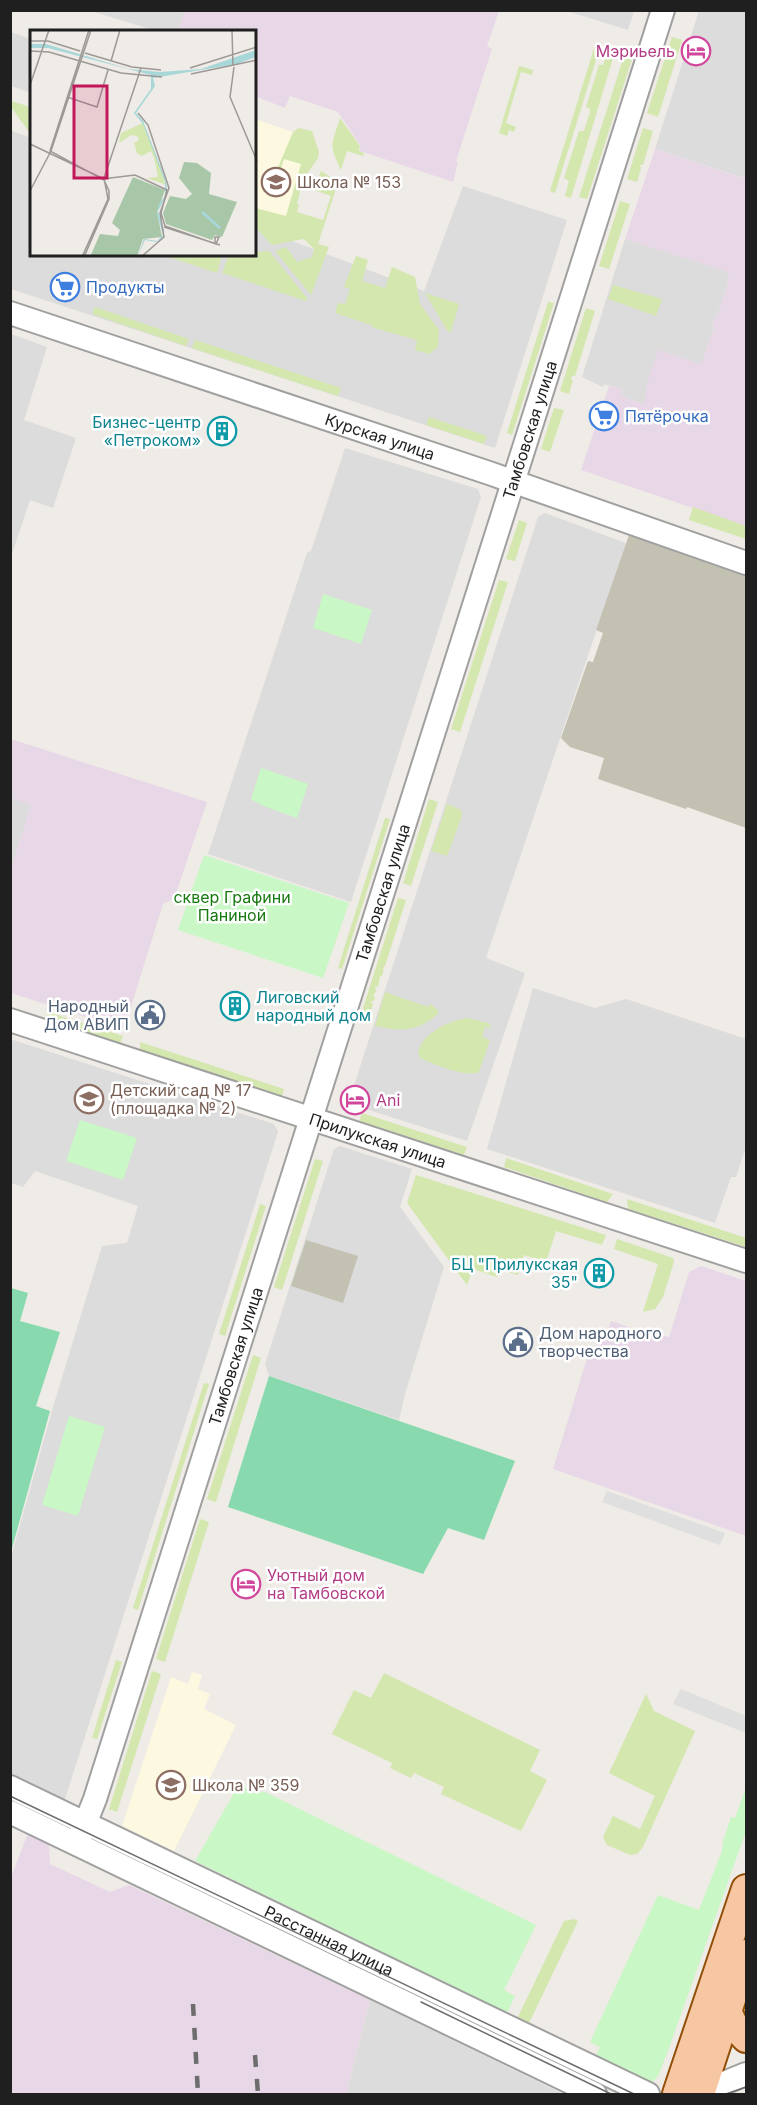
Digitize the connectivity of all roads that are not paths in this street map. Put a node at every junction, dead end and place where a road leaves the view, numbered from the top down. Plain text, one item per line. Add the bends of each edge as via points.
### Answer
1 (663, 10) edge
2 (10, 314) edge
3 (514, 482) junction
4 (747, 563) edge
5 (10, 1020) edge
6 (311, 1118) junction
7 (747, 1261) edge
8 (10, 1786) edge
9 (10, 1812) edge
10 (87, 1823) junction
11 (77, 1844) junction
12 (747, 1889) edge
13 (747, 1954) edge
14 (727, 2011) junction
15 (747, 2038) edge
16 (747, 2074) edge
17 (595, 2094) edge
18 (648, 2094) edge
19 (694, 2094) edge

1 - 3 street, Тамбовская улица
2 - 3 street, Курская улица
3 - 4 street, Курская улица
3 - 6 street, Тамбовская улица
5 - 6 street, Прилукская улица
6 - 7 street, Прилукская улица
6 - 10 street, Тамбовская улица
8 - 10 street, Расстанная улица
9 - 11 street, Расстанная улица
10 - 11 street, Тамбовская улица
10 - 18 street, Расстанная улица
11 - 17 street, Расстанная улица
12 - 19 main road
13 - 14 main road
14 - 15 main road
14 - 19 main road
16 - 19 street

